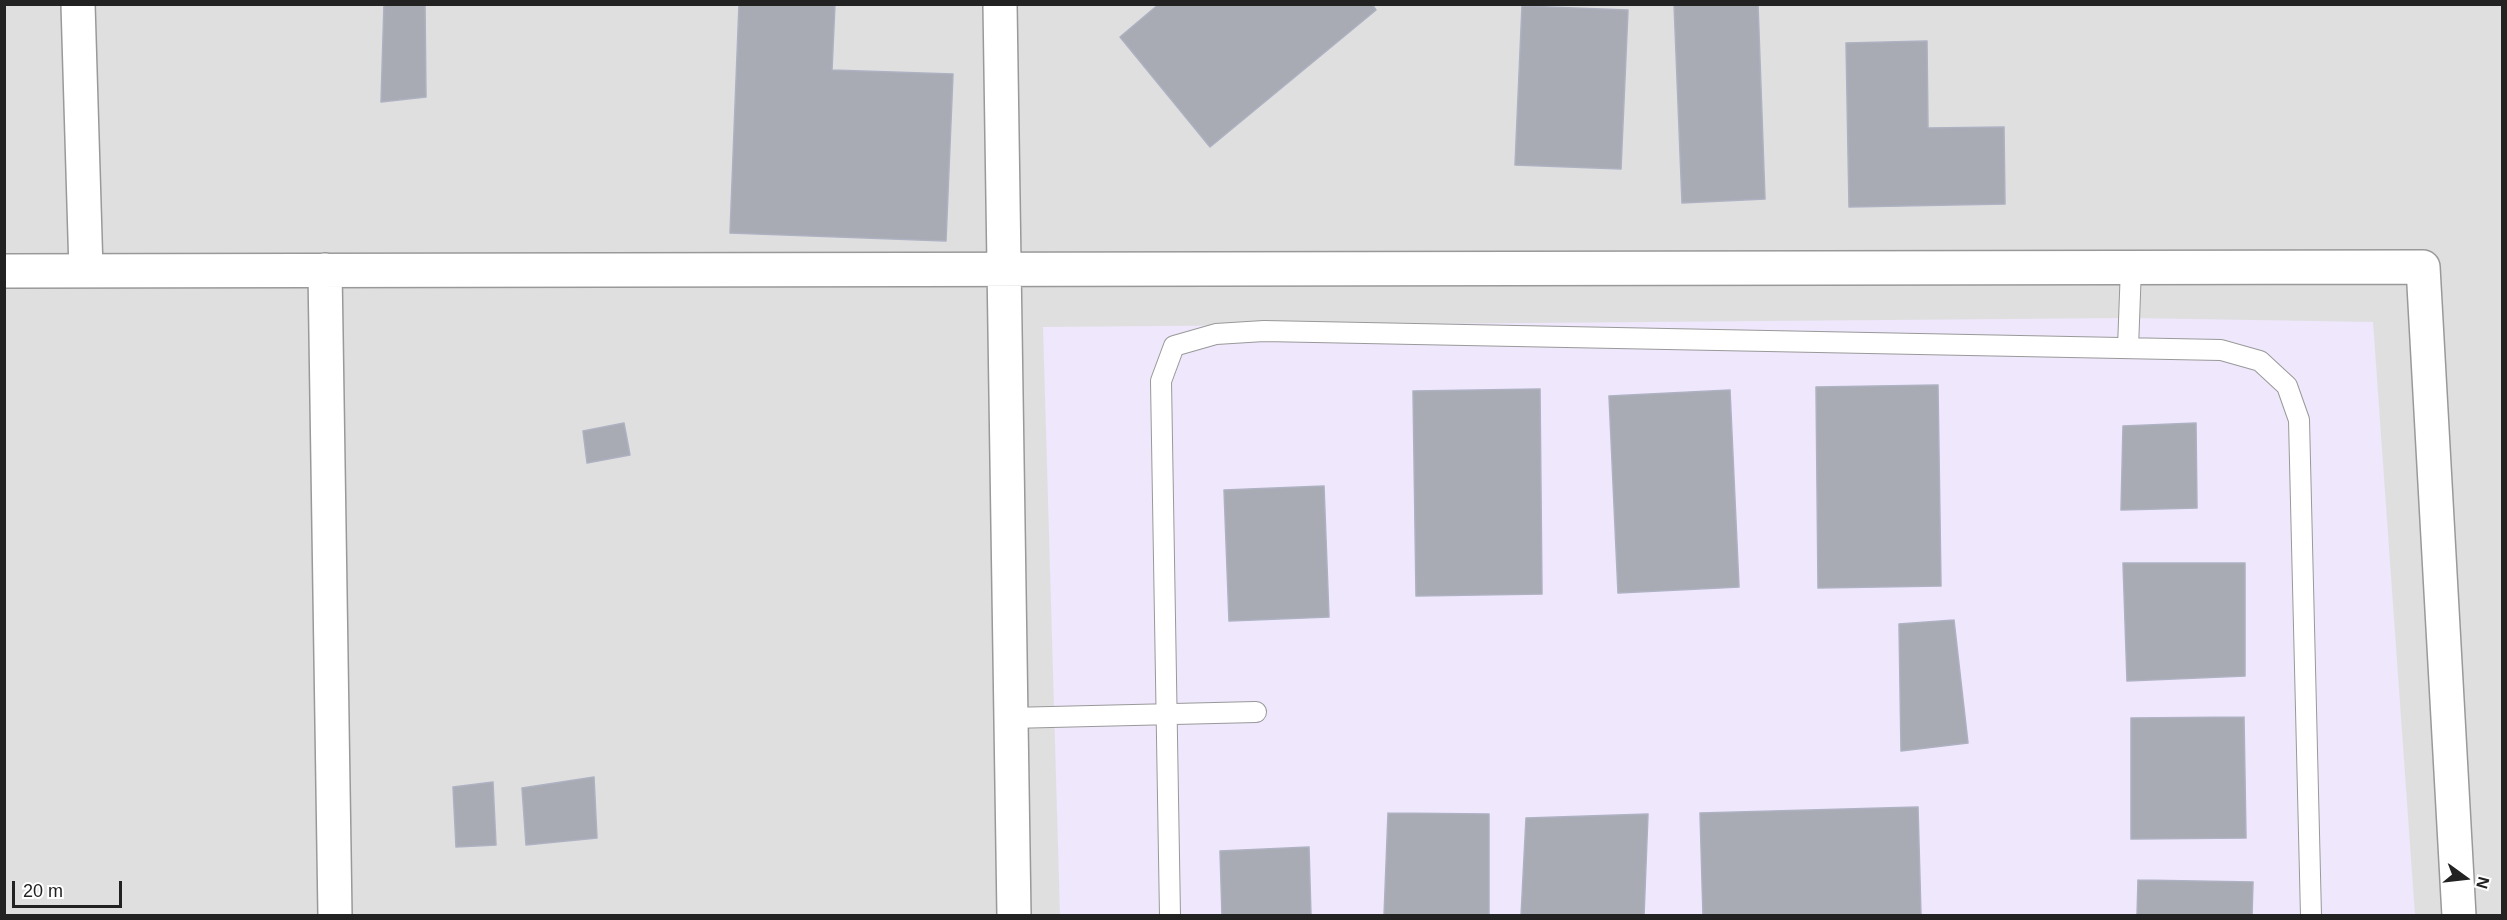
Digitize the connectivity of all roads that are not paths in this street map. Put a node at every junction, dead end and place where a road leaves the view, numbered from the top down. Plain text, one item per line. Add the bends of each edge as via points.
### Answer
1 (78, 4) edge
2 (1000, 4) edge
3 (2131, 267) junction
4 (1004, 269) junction
5 (86, 270) junction
6 (325, 270) junction
7 (4, 271) edge
8 (2128, 348) junction
9 (1256, 712) dead end
10 (1166, 713) junction
11 (1010, 718) junction
12 (335, 915) edge
13 (1014, 915) edge
14 (1170, 915) edge
15 (2311, 915) edge
16 (2459, 915) edge

1 - 5 street
2 - 4 street
3 - 4 street
3 - 8 lane
3 - 16 street via 2423,267
4 - 6 street
4 - 11 street
5 - 6 street
5 - 7 street
6 - 12 street
8 - 10 lane via 1264,332 1216,334 1174,346 1161,381
8 - 15 lane via 2221,350 2260,360 2287,386 2299,420
9 - 10 lane
10 - 11 lane
10 - 14 lane
11 - 13 street

